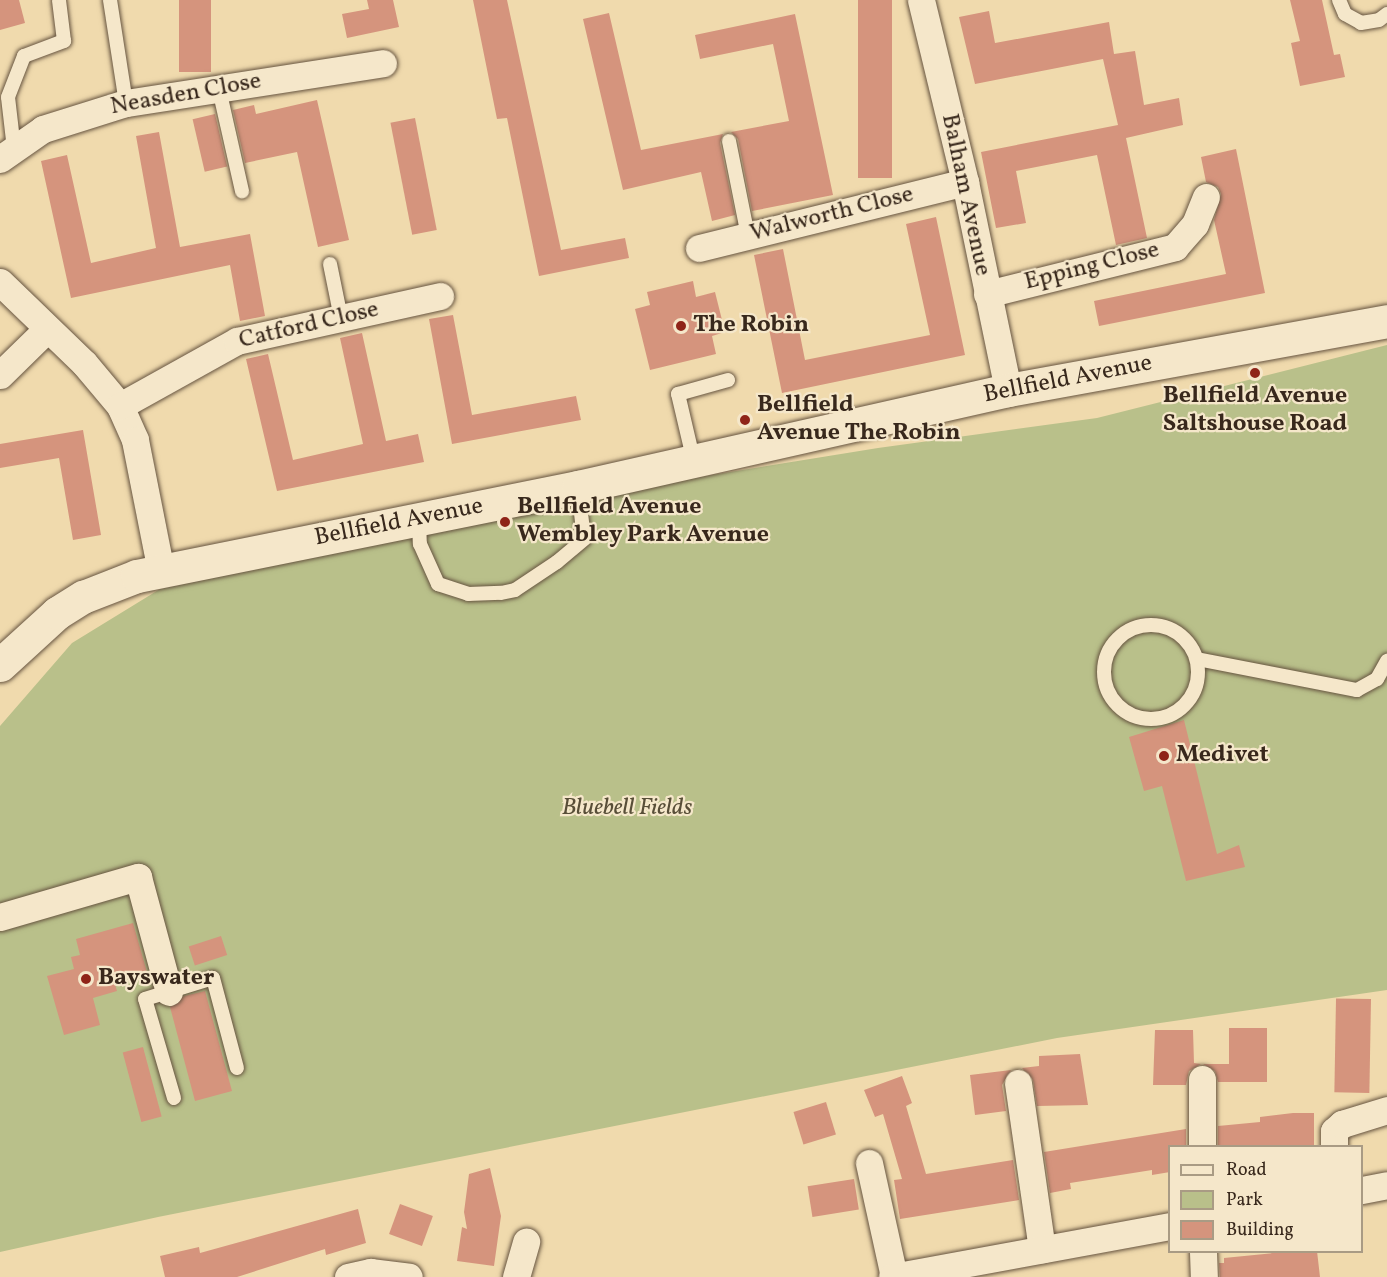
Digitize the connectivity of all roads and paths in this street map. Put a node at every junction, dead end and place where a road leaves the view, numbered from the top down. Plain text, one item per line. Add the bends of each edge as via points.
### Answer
1 (59, 0) edge
2 (110, 0) edge
3 (921, 0) edge
4 (1339, 0) edge
5 (1387, 14) edge
6 (382, 63) dead end
7 (219, 89) junction
8 (126, 103) junction
9 (729, 141) dead end
10 (7, 154) edge
11 (965, 182) junction
12 (242, 191) dead end
13 (1206, 197) dead end
14 (748, 236) junction
15 (699, 248) dead end
16 (330, 264) dead end
17 (0, 282) edge
18 (987, 294) junction
19 (440, 296) dead end
20 (341, 318) junction
21 (1387, 321) edge
22 (47, 329) junction
23 (0, 375) edge
24 (728, 380) dead end
25 (1008, 390) junction
26 (120, 406) junction
27 (694, 462) junction
28 (578, 487) junction
29 (419, 520) junction
30 (162, 571) junction
31 (1197, 659) junction
32 (1387, 661) edge
33 (0, 665) edge
34 (0, 917) edge
35 (169, 992) junction
36 (237, 1068) dead end
37 (1202, 1079) dead end
38 (1018, 1083) dead end
39 (174, 1098) dead end
40 (1387, 1110) edge
41 (1202, 1145) edge
42 (1334, 1145) edge
43 (869, 1163) dead end
44 (1387, 1185) edge
45 (1363, 1190) edge
46 (1168, 1226) edge
47 (526, 1241) dead end
48 (1042, 1249) junction
49 (1203, 1253) edge
50 (348, 1277) edge
51 (409, 1277) edge
52 (516, 1277) edge
53 (893, 1277) edge
54 (1204, 1277) edge

1 - 10 lane via 64,41 24,56 8,96
2 - 8 lane
3 - 11 street, Balham Avenue
4 - 5 lane via 1345,14 1361,23 1379,20
6 - 7 street, Neasden Close
7 - 8 street, Neasden Close
7 - 12 lane
8 - 10 street, Neasden Close via 43,129
9 - 14 lane
11 - 14 street, Walworth Close
11 - 18 street, Balham Avenue
13 - 18 street, Epping Close via 1195,224 1175,247
14 - 15 street, Walworth Close
16 - 20 lane
17 - 22 street
18 - 25 street, Balham Avenue
19 - 20 street, Catford Close
20 - 26 street, Catford Close via 237,341
21 - 25 street, Bellfield Avenue
22 - 23 street
22 - 26 street via 84,363
24 - 27 lane via 678,394
25 - 27 street, Bellfield Avenue
26 - 30 street via 135,440
27 - 28 street, Bellfield Avenue
28 - 29 street, Bellfield Avenue
28 - 29 lane via 584,538 515,590 501,593 468,594 438,584 420,544
29 - 30 street, Bellfield Avenue
30 - 33 street, Bellfield Avenue via 83,597 57,613
31 - 31 lane via 1179,634 1164,627 1141,626 1120,637 1110,649 1105,680 1120,707 1147,719 1162,718 1187,702 1198,674
31 - 32 lane via 1357,690 1377,679
34 - 35 street via 138,877
35 - 36 lane via 213,978
35 - 39 lane via 145,999
37 - 41 street
38 - 48 street
40 - 42 street via 1342,1124 1334,1131
43 - 53 street
44 - 45 street
46 - 48 street
47 - 52 street
48 - 53 street
49 - 54 street
50 - 51 street via 370,1272

